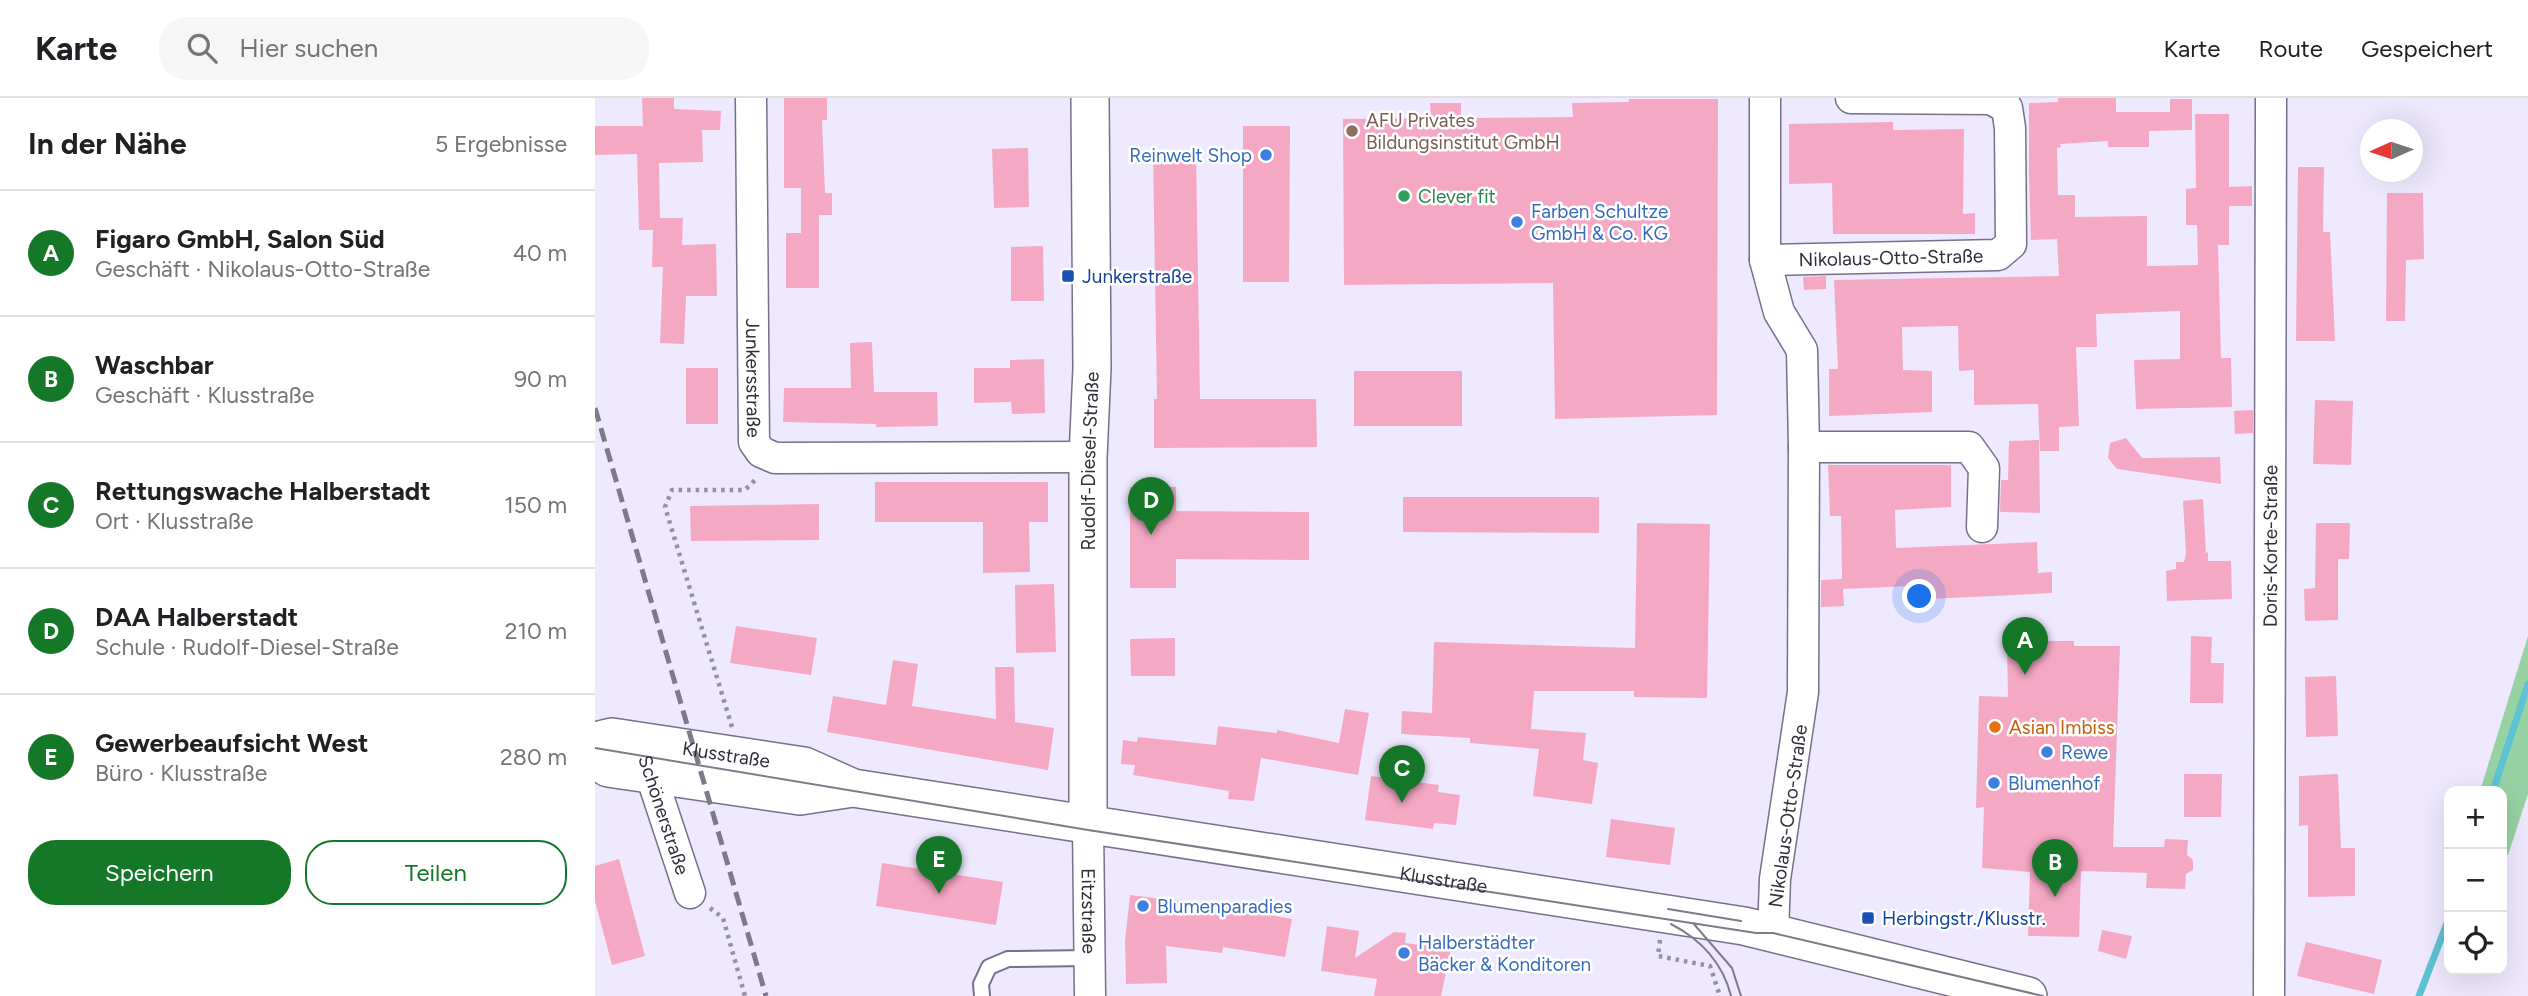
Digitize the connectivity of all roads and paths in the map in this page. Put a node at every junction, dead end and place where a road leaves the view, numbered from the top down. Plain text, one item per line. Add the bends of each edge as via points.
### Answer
1 (751, 98) edge
2 (1090, 98) edge
3 (1765, 98) edge
4 (1851, 98) edge
5 (2271, 98) edge
6 (1765, 260) junction
7 (1804, 447) junction
8 (1088, 457) junction
9 (775, 458) junction
10 (1982, 527) dead end
11 (595, 741) edge
12 (635, 741) junction
13 (595, 758) edge
14 (741, 758) junction
15 (652, 776) junction
16 (853, 788) junction
17 (1088, 825) junction
18 (690, 892) joint
19 (1773, 933) junction
20 (1658, 956) dead end
21 (1090, 958) junction
22 (745, 996) edge
23 (982, 996) edge
24 (1090, 996) edge
25 (1720, 996) edge
26 (2028, 996) edge
27 (2269, 996) edge

1 - 9 street, Junkersstraße via 754,442 761,452
2 - 8 street, Rudolf-Diesel-Straße via 1092,368
3 - 6 street, Nikolaus-Otto-Straße
4 - 6 street, Nikolaus-Otto-Straße via 1991,99 2007,108 2011,244 1998,255
5 - 27 street, Doris-Korte-Straße
6 - 7 street, Nikolaus-Otto-Straße via 1779,312 1802,351
7 - 10 street via 1969,447 1984,468
7 - 19 street, Nikolaus-Otto-Straße via 1803,692 1775,878
8 - 9 street, Junkersstraße
8 - 17 street, Rudolf-Diesel-Straße
9 - 14 path via 745,490 672,490 665,507
11 - 12 street, Klusstraße via 612,737
12 - 14 street, Klusstraße
12 - 15 street, Schönerstraße
13 - 15 street, Klusstraße via 608,768
14 - 16 street, Klusstraße via 804,766
15 - 16 street, Klusstraße via 800,796
15 - 18 street, Schönerstraße
16 - 17 street, Klusstraße
17 - 19 street, Klusstraße
17 - 21 street, Eitzstraße
18 - 22 path via 723,918
19 - 26 street, Klusstraße
20 - 25 path via 1710,966
21 - 23 lane via 1008,959 989,967 981,984
21 - 24 street, Eitzstraße

